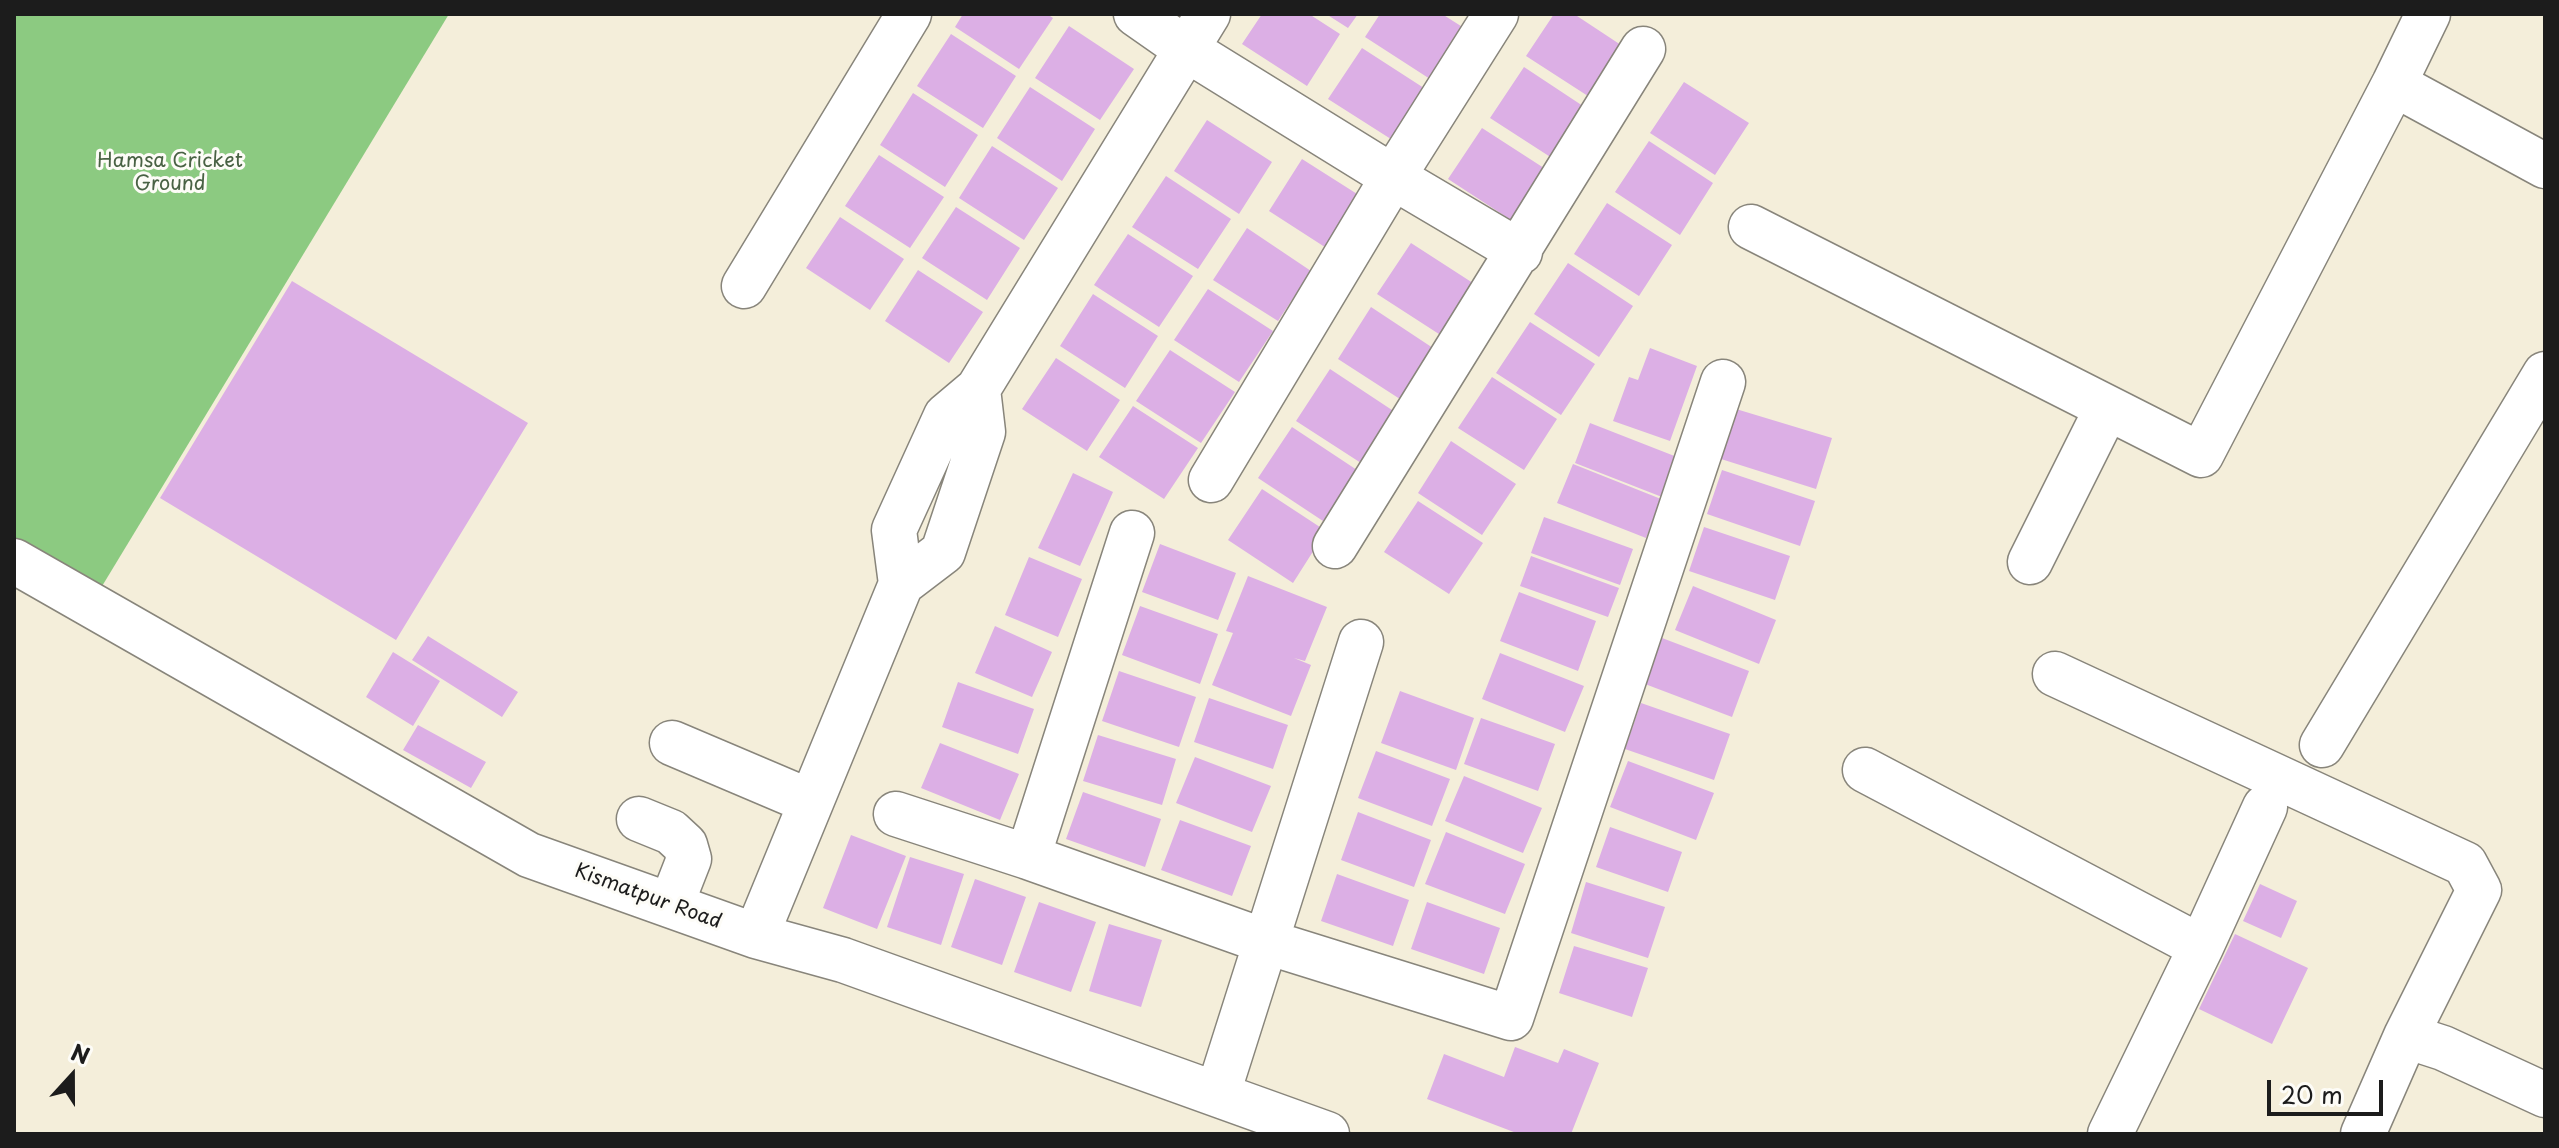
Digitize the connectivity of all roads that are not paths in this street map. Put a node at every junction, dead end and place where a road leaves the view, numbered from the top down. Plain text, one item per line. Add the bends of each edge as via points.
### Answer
1 (909, 14) edge
2 (1136, 14) edge
3 (1496, 14) edge
4 (2428, 14) edge
5 (1197, 32) edge
6 (1643, 49) dead end
7 (2394, 84) junction
8 (2545, 166) edge
9 (1393, 177) junction
10 (1751, 227) dead end
11 (1520, 252) junction
12 (744, 286) dead end
13 (2545, 374) edge
14 (1723, 382) dead end
15 (2107, 408) junction
16 (1211, 480) dead end
17 (1132, 533) dead end
18 (1335, 546) dead end
19 (14, 561) edge
20 (2030, 562) dead end
21 (1361, 642) dead end
22 (2055, 674) dead end
23 (672, 743) dead end
24 (2322, 745) dead end
25 (1865, 770) dead end
26 (811, 802) junction
27 (2265, 807) dead end
28 (896, 814) dead end
29 (639, 819) dead end
30 (1028, 857) junction
31 (671, 905) junction
32 (756, 936) junction
33 (1267, 942) junction
34 (2201, 947) junction
35 (2406, 1036) junction
36 (2545, 1095) edge
37 (1239, 1111) edge
38 (1327, 1134) edge
39 (2110, 1134) edge
40 (2363, 1134) edge

1 - 12 street
2 - 5 street
3 - 9 street
4 - 7 street
5 - 9 street
5 - 26 street via 978,389 946,416 894,530 901,584
6 - 11 street
7 - 8 street
7 - 15 street via 2201,455
9 - 11 street
9 - 16 street
10 - 15 street
11 - 18 street
13 - 24 street
14 - 33 street via 1511,1018
15 - 20 street
17 - 30 street
19 - 31 street, Kismatpur Road via 529,855
21 - 33 street
22 - 35 street via 2465,864 2479,890
23 - 26 street
25 - 34 street
26 - 32 street
27 - 34 street
28 - 30 street
29 - 31 street via 671,832 685,845 689,859
30 - 33 street
31 - 32 street, Kismatpur Road
32 - 37 street, Kismatpur Road via 843,960
33 - 37 street
34 - 39 street
35 - 36 street
35 - 40 street
37 - 38 street, Kismatpur Road

